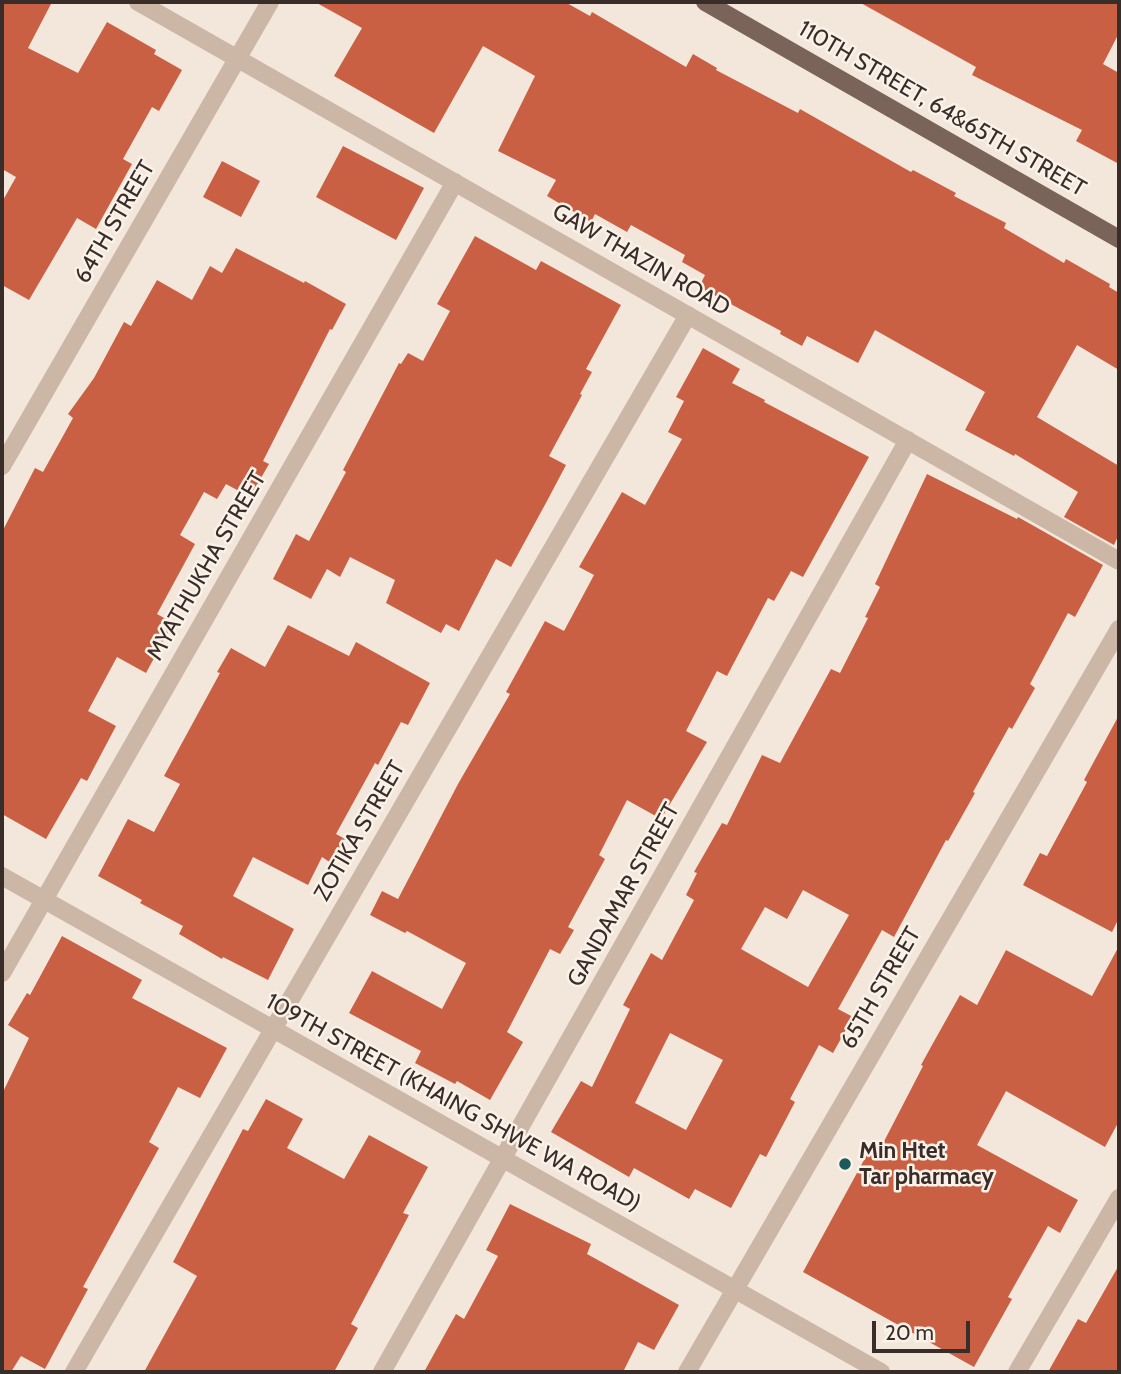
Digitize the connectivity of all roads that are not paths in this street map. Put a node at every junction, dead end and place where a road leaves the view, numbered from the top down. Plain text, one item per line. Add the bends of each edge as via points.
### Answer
1 (138, 2) edge
2 (270, 2) edge
3 (705, 2) edge
4 (238, 59) junction
5 (455, 182) junction
6 (1119, 239) edge
7 (688, 315) junction
8 (908, 440) junction
9 (2, 466) edge
10 (1119, 561) edge
11 (1119, 629) edge
12 (2, 877) edge
13 (44, 900) junction
14 (2, 973) edge
15 (273, 1030) junction
16 (504, 1160) junction
17 (1119, 1198) edge
18 (734, 1289) junction
19 (74, 1372) edge
20 (382, 1372) edge
21 (687, 1372) edge
22 (881, 1372) edge
23 (1017, 1372) edge

1 - 4 street, GAW THAZIN ROAD
2 - 4 street, 64TH STREET
3 - 6 main road, 110TH STREET, 64&65TH STREET
4 - 5 street, GAW THAZIN ROAD
4 - 9 street, 64TH STREET
5 - 7 street, GAW THAZIN ROAD
5 - 13 street, MYATHUKHA STREET
7 - 8 street, GAW THAZIN ROAD
7 - 15 street, ZOTIKA STREET
8 - 10 street, GAW THAZIN ROAD
8 - 16 street, GANDAMAR STREET
11 - 18 street, 65TH STREET
12 - 13 street, 109TH STREET (KHAING SHWE WA ROAD)
13 - 14 street, MYATHUKHA STREET
13 - 15 street, 109TH STREET (KHAING SHWE WA ROAD)
15 - 16 street, 109TH STREET (KHAING SHWE WA ROAD)
15 - 19 street, ZOTIKA STREET
16 - 18 street, 109TH STREET (KHAING SHWE WA ROAD)
16 - 20 street, GANDAMAR STREET
17 - 23 street
18 - 21 street, 65TH STREET
18 - 22 street, 109TH STREET (KHAING SHWE WA ROAD)

